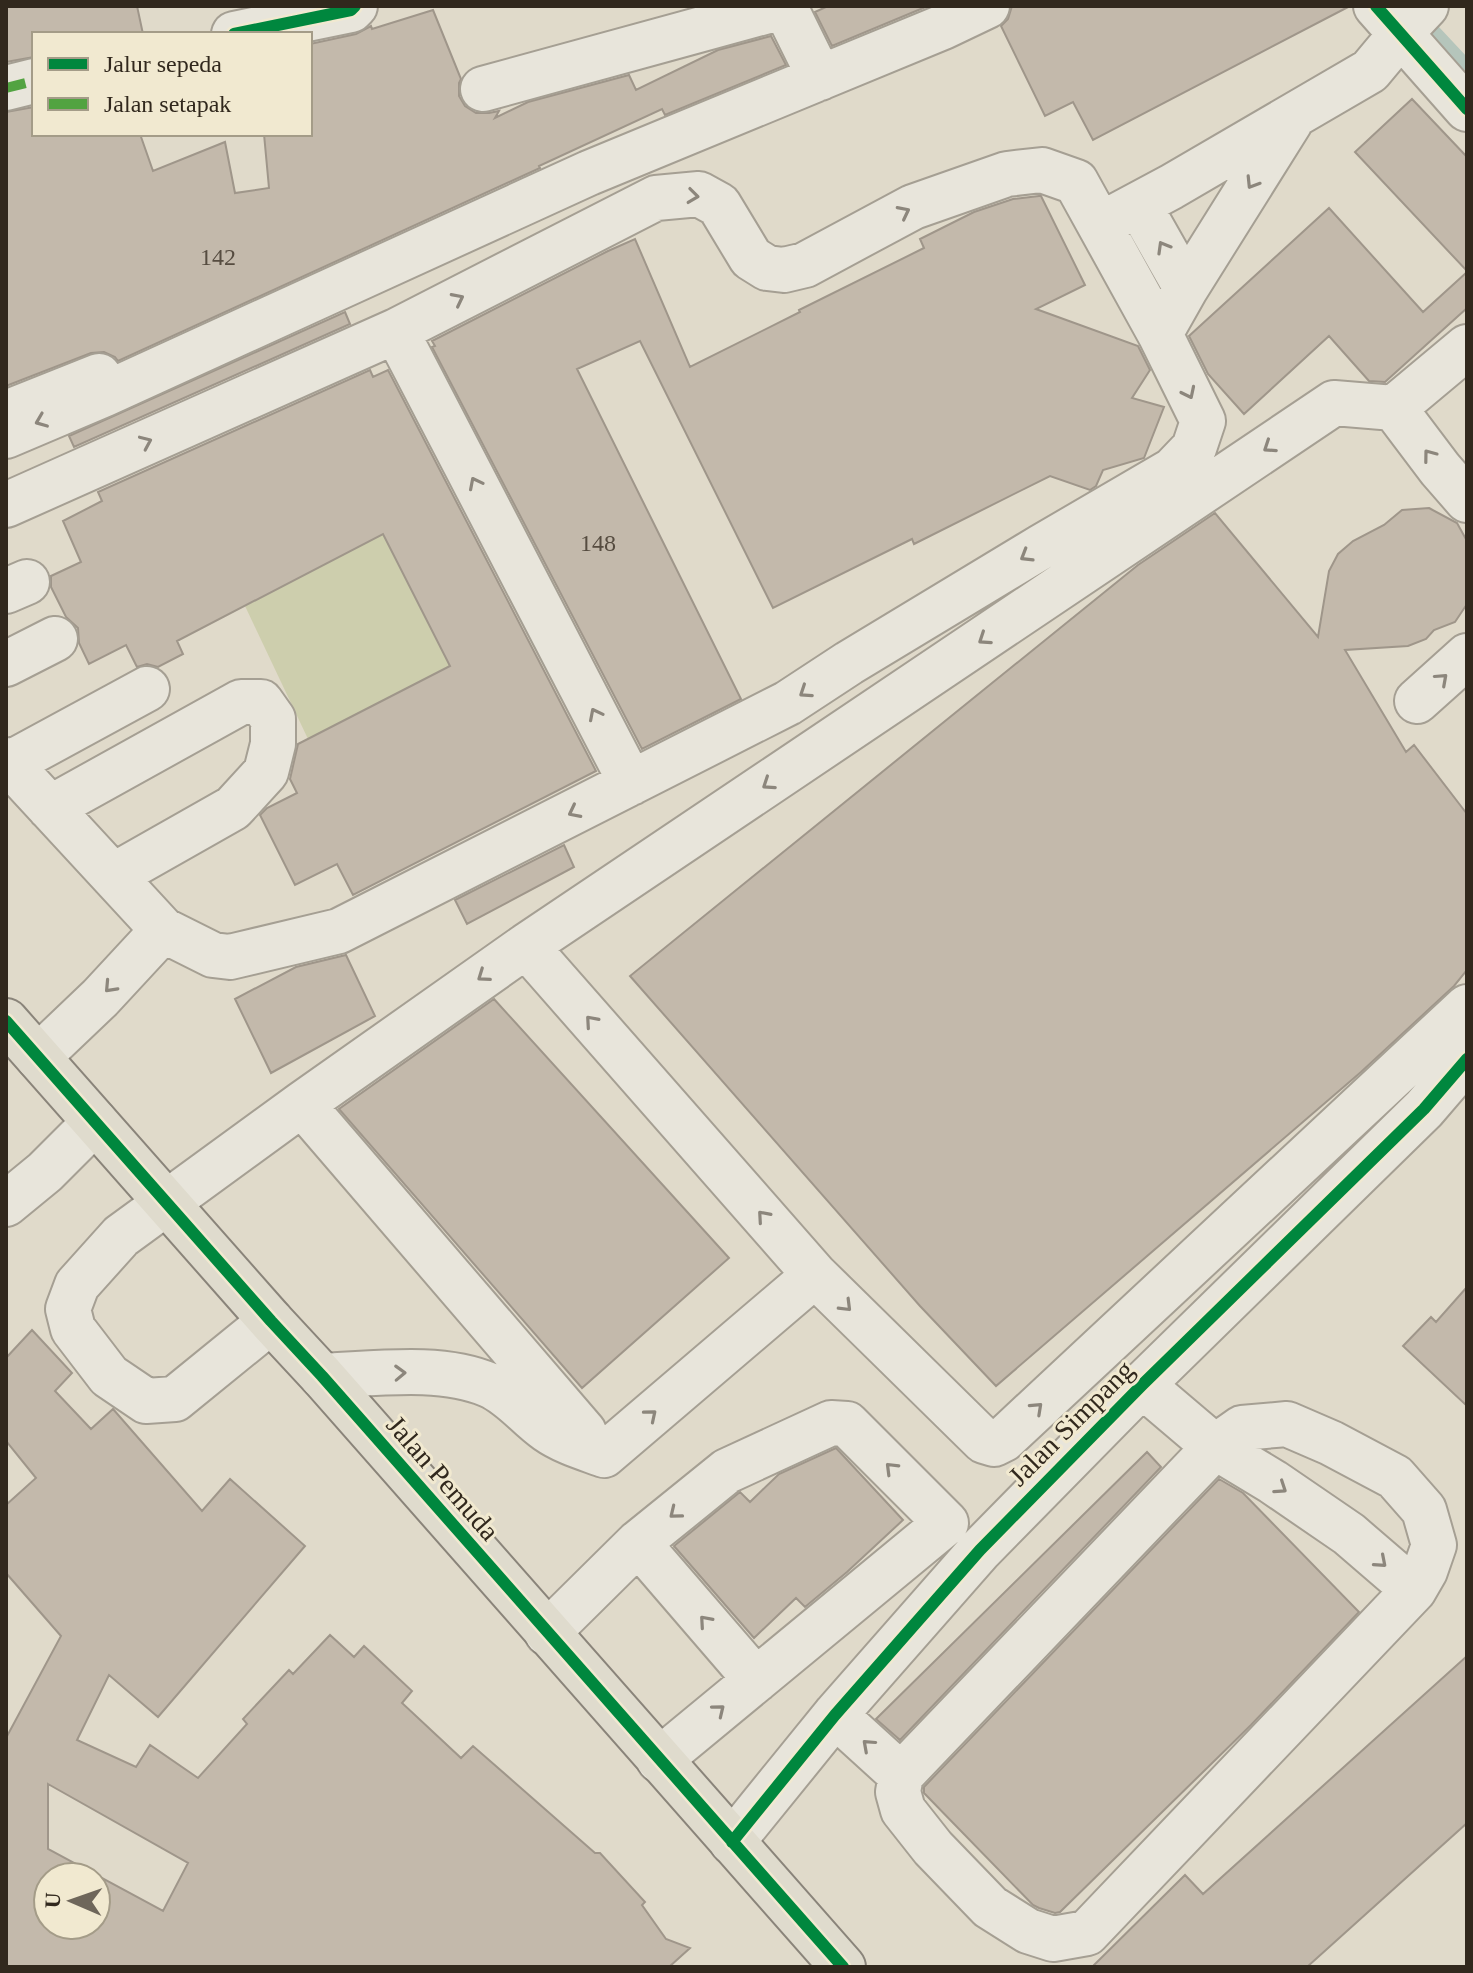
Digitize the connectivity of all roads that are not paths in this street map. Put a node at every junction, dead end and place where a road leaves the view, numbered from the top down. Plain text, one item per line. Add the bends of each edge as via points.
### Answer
1 (355, 6) edge
2 (786, 6) edge
3 (987, 6) edge
4 (1403, 17) edge
5 (244, 32) edge
6 (820, 78) junction
7 (32, 82) edge
8 (6, 88) edge
9 (483, 89) dead end
10 (1467, 109) edge
11 (1294, 117) junction
12 (1155, 196) junction
13 (1100, 225) junction
14 (1210, 251) junction
15 (1186, 288) junction
16 (396, 331) junction
17 (1160, 334) junction
18 (1467, 347) edge
19 (105, 394) junction
20 (1394, 408) junction
21 (6, 413) edge
22 (6, 436) edge
23 (1467, 500) edge
24 (6, 505) edge
25 (55, 639) dead end
26 (1467, 656) edge
27 (6, 664) edge
28 (147, 689) dead end
29 (1417, 701) dead end
30 (8, 762) edge
31 (631, 783) junction
32 (50, 808) junction
33 (113, 876) junction
34 (163, 930) junction
35 (526, 946) junction
36 (1467, 1007) edge
37 (6, 1021) edge
38 (38, 1057) junction
39 (1467, 1059) edge
40 (302, 1104) junction
41 (95, 1122) junction
42 (1294, 1169) junction
43 (1353, 1179) junction
44 (166, 1203) junction
45 (6, 1204) edge
46 (815, 1275) junction
47 (271, 1321) junction
48 (322, 1376) junction
49 (1142, 1385) junction
50 (994, 1444) junction
51 (1215, 1447) junction
52 (604, 1455) junction
53 (1029, 1500) junction
54 (638, 1543) junction
55 (1414, 1590) junction
56 (547, 1633) junction
57 (756, 1680) junction
58 (835, 1715) junction
59 (659, 1760) junction
60 (901, 1775) junction
61 (732, 1842) junction
62 (843, 1967) edge

1 - 5 street
2 - 6 street
2 - 9 street
3 - 6 street
4 - 10 street
4 - 11 street via 1370,71
6 - 19 street via 589,173
7 - 8 street
11 - 12 street
11 -> 14 street
12 - 13 street
12 - 14 street
15 -> 12 street
16 -> 13 street via 656,198 699,194 719,205 751,258 784,270 805,265 913,207 1007,174 1042,170 1076,182
13 - 17 street
14 - 15 street
15 - 17 street
24 -> 16 street
31 -> 16 street
17 -> 31 street via 1203,421 1194,448 1173,470 788,703
18 - 20 street
19 - 21 street via 99,376
19 -> 22 street
23 -> 20 street
20 -> 35 street via 1334,403
25 - 27 street
29 -> 26 street
28 - 30 street
30 - 32 street
31 -> 34 street via 339,931 230,957 213,955
32 - 33 street
32 - 33 street via 241,702 261,702 273,719 266,772 233,808
33 - 34 street
34 -> 38 street
35 -> 40 street
46 -> 35 street
36 - 42 street
37 - 38 main road, Jalan Pemuda
38 - 41 main road, Jalan Pemuda
39 - 43 street, Jalan Simpang
40 - 44 street
40 - 52 street
41 - 44 main road, Jalan Pemuda
41 - 45 street
42 - 43 street
50 -> 42 street
43 - 49 street, Jalan Simpang
44 - 47 main road, Jalan Pemuda
44 - 47 street via 121,1236 77,1285 68,1309 73,1329 109,1376 146,1401 175,1399
46 -> 50 street via 984,1441
52 -> 46 street
47 - 48 main road, Jalan Pemuda
48 -> 52 street via 457,1375 490,1385 547,1430
48 - 56 main road, Jalan Pemuda
49 - 51 street
49 - 53 street, Jalan Simpang
50 - 53 street
51 -> 55 street via 1349,1534
51 - 55 street via 1242,1428 1287,1424 1395,1477 1424,1510 1434,1545
51 - 60 street
53 - 58 street, Jalan Simpang
54 - 56 street
57 -> 54 street
57 -> 54 street via 946,1523 847,1424 831,1423 727,1471
55 - 60 street via 1087,1933 1053,1939 1028,1931 990,1907 903,1810
56 - 59 main road, Jalan Pemuda
59 -> 57 street
60 -> 58 street
58 - 61 street, Jalan Simpang
59 - 61 main road, Jalan Pemuda
61 - 62 main road, Jalan Pemuda

